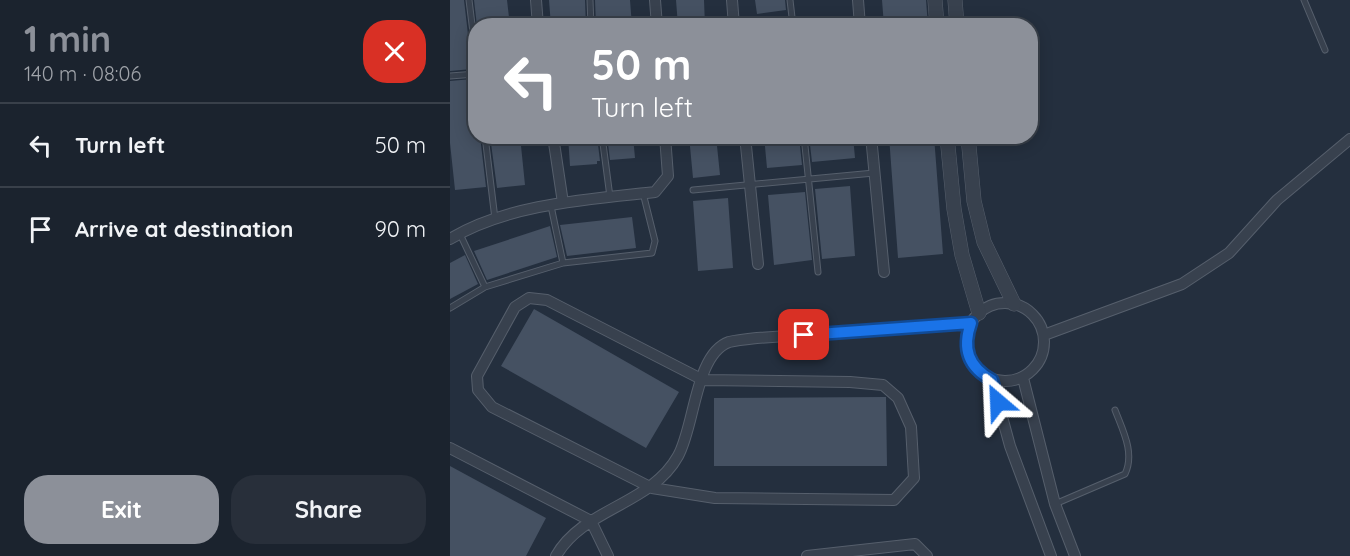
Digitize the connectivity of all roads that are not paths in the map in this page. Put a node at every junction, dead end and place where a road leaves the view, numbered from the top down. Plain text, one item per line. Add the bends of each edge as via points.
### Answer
1 (469, 0) edge
2 (536, 0) edge
3 (590, 0) edge
4 (655, 0) edge
5 (732, 0) edge
6 (790, 0) edge
7 (858, 0) edge
8 (935, 0) edge
9 (955, 0) edge
10 (1304, 0) edge
11 (471, 18) edge
12 (537, 18) edge
13 (591, 18) edge
14 (656, 18) edge
15 (733, 18) edge
16 (792, 18) edge
17 (859, 18) edge
18 (936, 18) edge
19 (956, 18) edge
20 (1325, 50) dead end
21 (468, 75) edge
22 (450, 76) edge
23 (1350, 139) edge
24 (486, 144) edge
25 (554, 144) edge
26 (603, 144) edge
27 (666, 144) edge
28 (746, 144) edge
29 (805, 144) edge
30 (872, 144) edge
31 (948, 144) edge
32 (969, 144) edge
33 (874, 173) junction
34 (808, 179) junction
35 (750, 185) junction
36 (693, 190) dead end
37 (643, 193) junction
38 (610, 197) junction
39 (563, 203) junction
40 (551, 206) junction
41 (495, 219) junction
42 (455, 237) edge
43 (563, 262) junction
44 (758, 264) dead end
45 (818, 272) dead end
46 (884, 272) dead end
47 (485, 287) junction
48 (1014, 304) junction
49 (450, 308) edge
50 (975, 318) junction
51 (1044, 335) junction
52 (1023, 378) junction
53 (702, 380) junction
54 (992, 380) junction
55 (1116, 410) dead end
56 (450, 448) edge
57 (652, 488) junction
58 (1055, 504) junction
59 (591, 521) junction
60 (556, 556) edge
61 (608, 556) edge
62 (807, 556) edge
63 (927, 556) edge
64 (1051, 556) edge
65 (1075, 556) edge

1 - 11 lane
2 - 12 street
3 - 13 lane
4 - 14 street
5 - 15 street
6 - 16 lane
7 - 17 street
8 - 18 street
9 - 19 street
10 - 20 lane
21 - 22 lane
23 - 51 street via 1276,200 1229,253 1182,284
24 - 41 lane
25 - 39 street
26 - 38 lane
27 - 37 street via 668,176 655,192
28 - 35 street
29 - 34 lane
30 - 33 street
31 - 50 street via 960,243
32 - 48 street via 974,201 984,242
33 - 34 lane
33 - 46 street
34 - 35 lane
34 - 45 lane
35 - 36 lane
35 - 44 street
37 - 38 street
37 - 43 lane via 655,241 652,253
38 - 39 street
39 - 40 street
40 - 41 street
40 - 43 lane
41 - 42 street
42 - 47 lane
43 - 47 lane
47 - 49 lane
48 - 50 street via 995,304
48 - 51 street via 1034,315
50 - 53 street via 728,343 709,357
50 - 54 street via 966,336 966,350 971,363
51 - 52 street via 1038,364
52 - 54 street via 1008,382
52 - 58 street
53 - 57 street via 678,456
53 - 57 street via 547,300 529,298 515,307 477,376 478,390 492,407
53 - 57 street via 883,385 897,398 911,427 914,478 894,501 715,498
54 - 64 street via 1010,446
55 - 58 lane via 1131,463 1125,474
56 - 59 street
57 - 59 street
58 - 65 street
59 - 60 street via 563,543
59 - 61 street
62 - 63 street via 915,544

